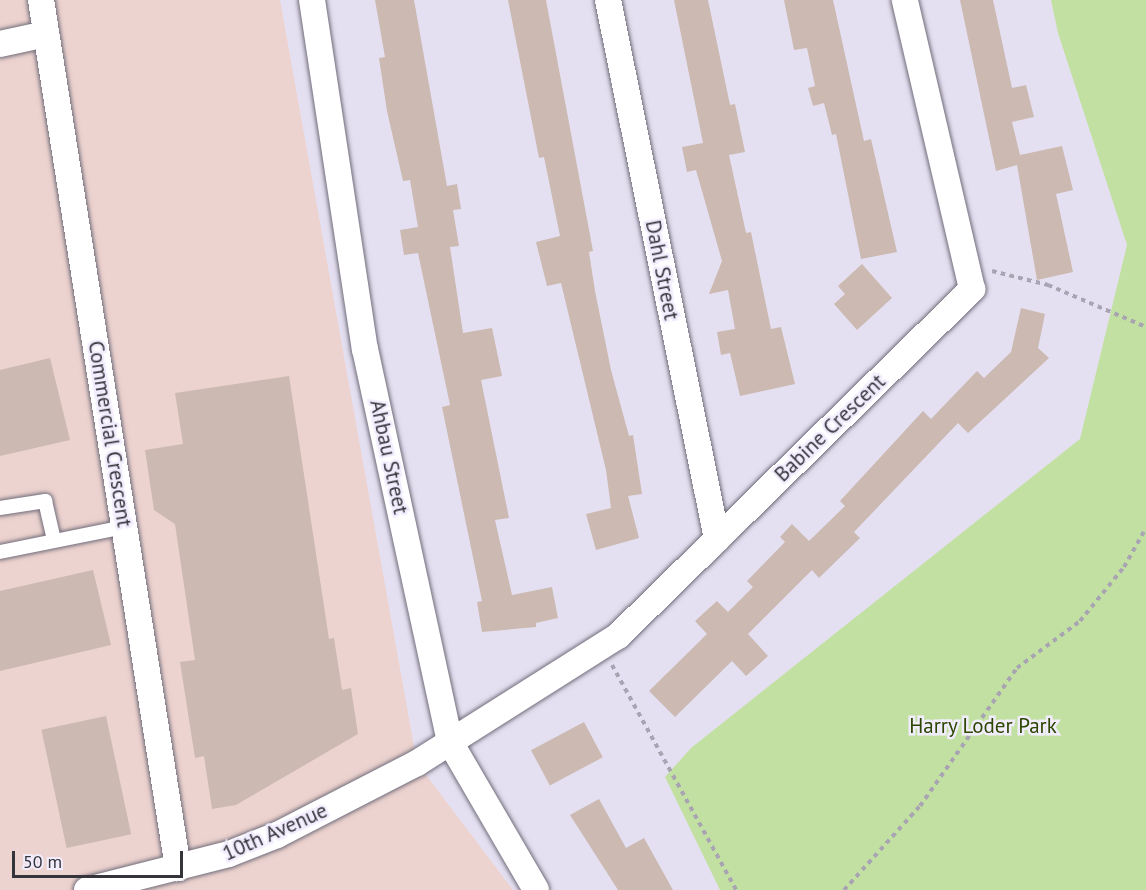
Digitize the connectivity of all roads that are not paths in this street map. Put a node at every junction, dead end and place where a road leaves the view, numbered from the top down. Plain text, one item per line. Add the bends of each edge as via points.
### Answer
1 (41, 0) edge
2 (312, 0) edge
3 (608, 0) edge
4 (906, 0) edge
5 (46, 34) junction
6 (0, 44) edge
7 (0, 508) edge
8 (124, 527) junction
9 (54, 539) junction
10 (717, 539) junction
11 (0, 552) edge
12 (450, 742) junction
13 (178, 868) junction
14 (87, 890) edge
15 (536, 890) edge

1 - 5 street, Commercial Crescent
2 - 12 street, Ahbau Street via 365,349
3 - 10 street, Dahl Street
4 - 10 street, Babine Crescent via 972,289
5 - 6 street
5 - 8 street, Commercial Crescent
7 - 9 lane via 45,501
8 - 9 lane
8 - 13 street, Commercial Crescent
9 - 11 lane
10 - 12 street, Babine Crescent via 602,647
12 - 13 street, 10th Avenue via 277,836
12 - 15 street, Ahbau Street
13 - 14 street, 10th Avenue

